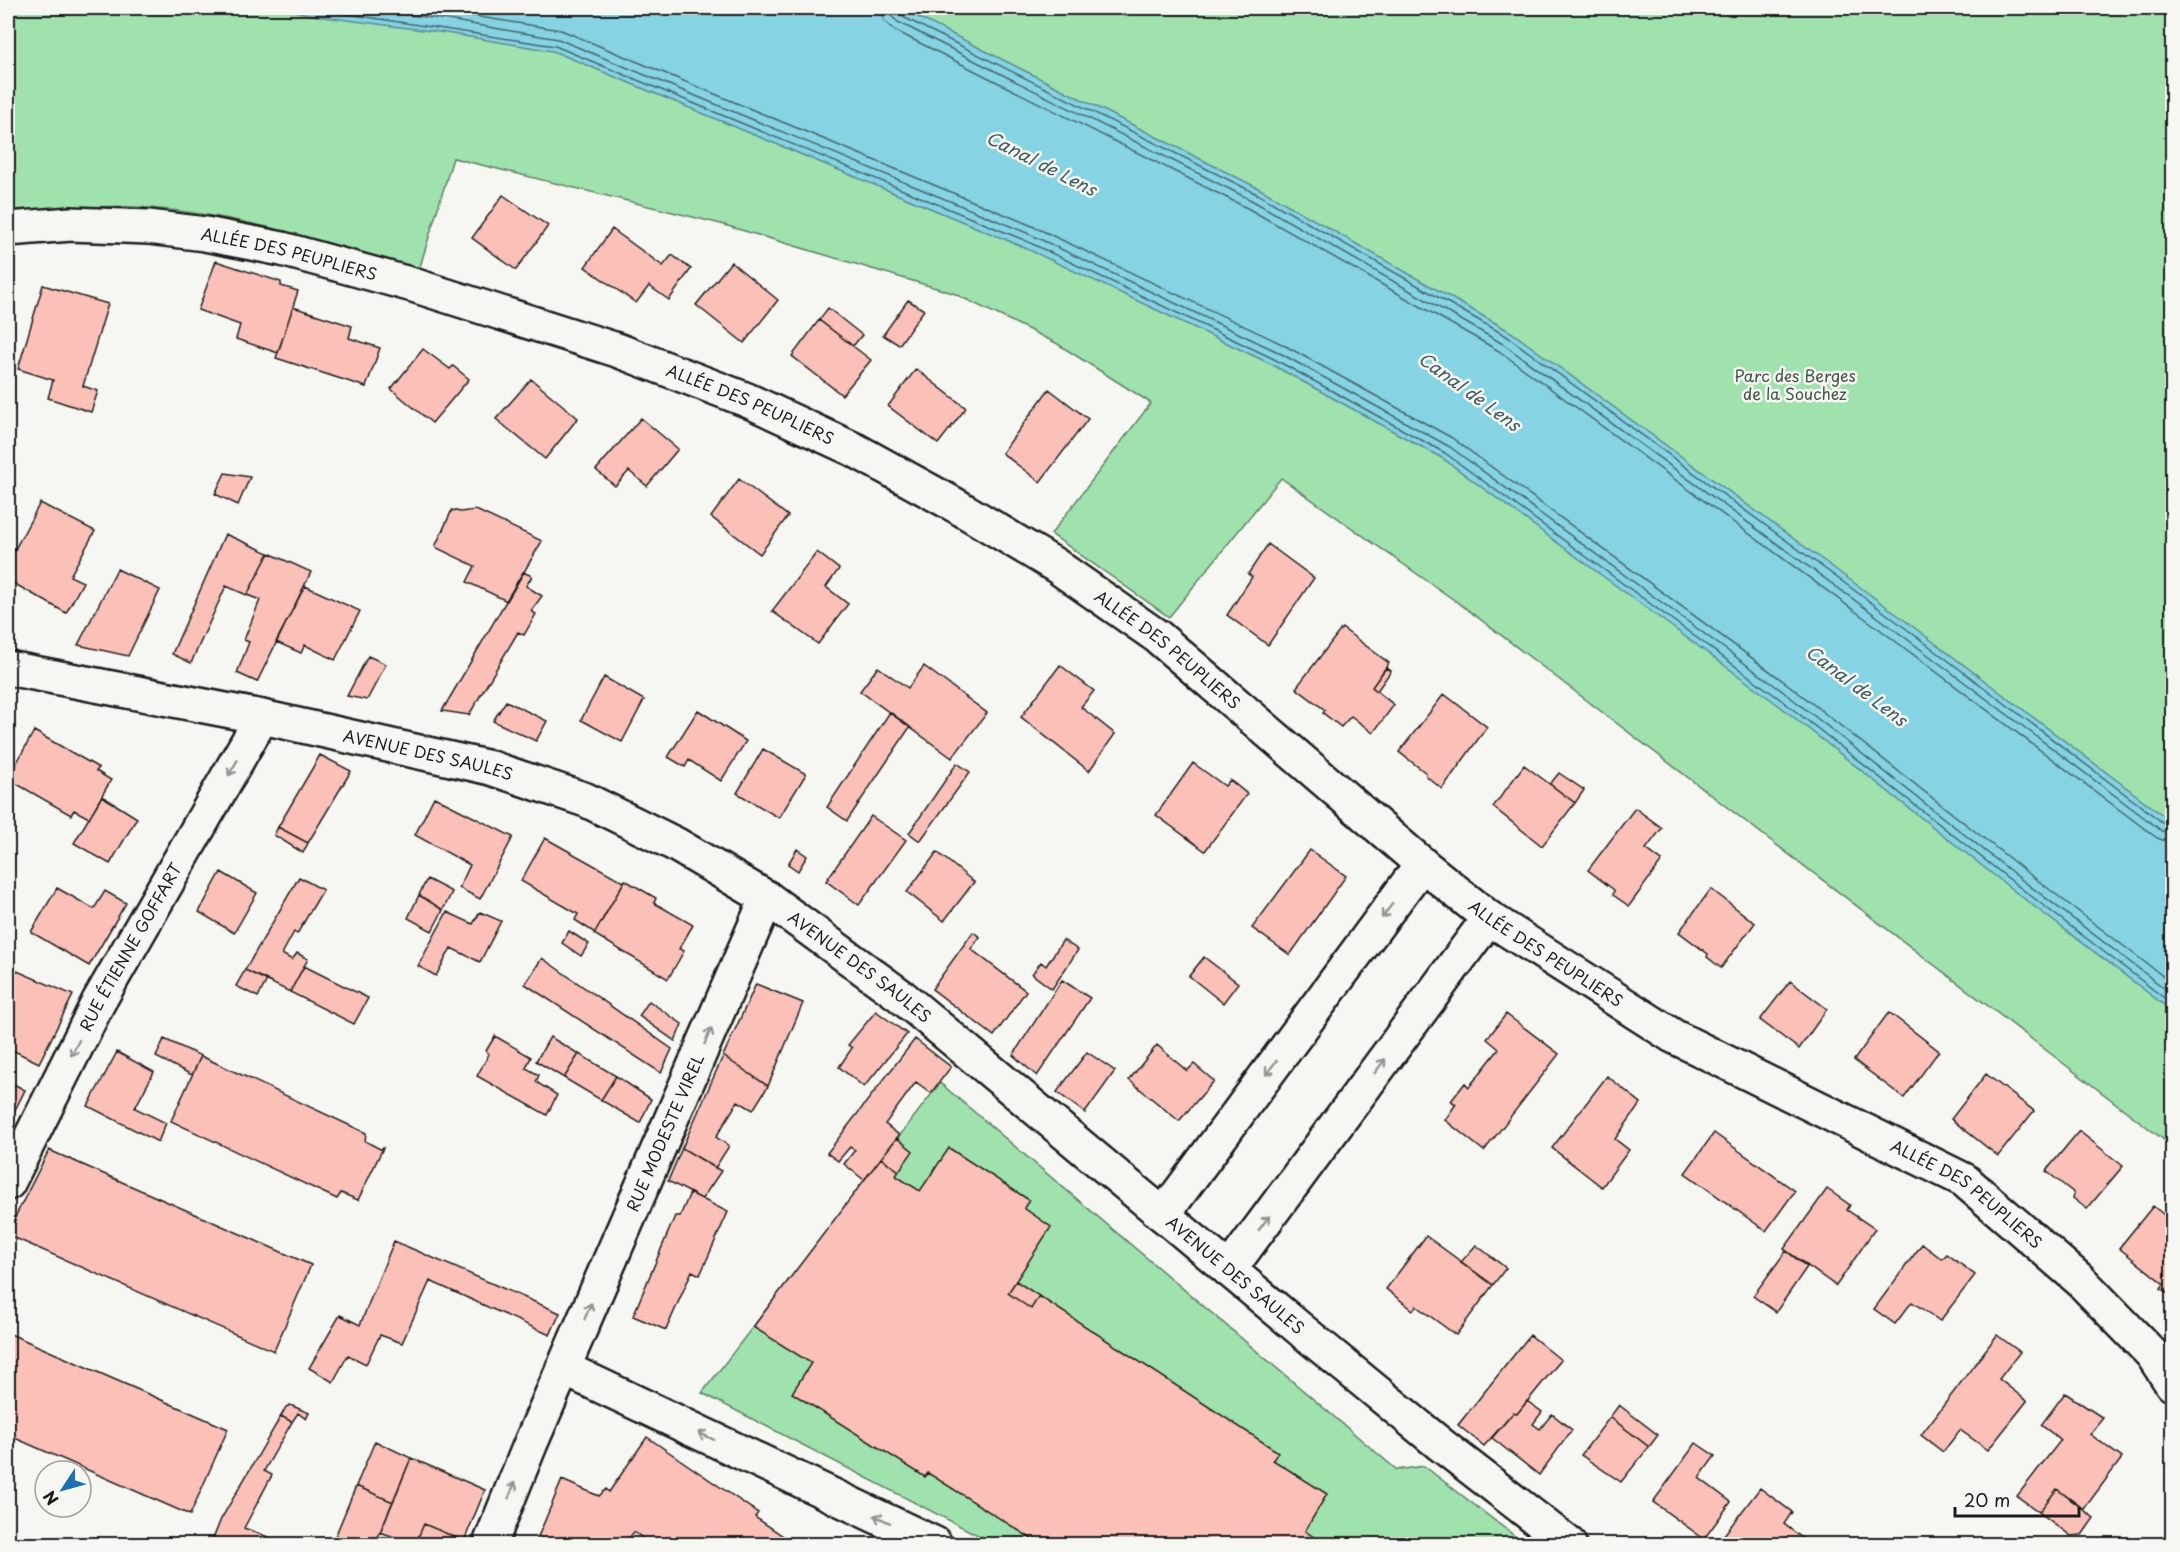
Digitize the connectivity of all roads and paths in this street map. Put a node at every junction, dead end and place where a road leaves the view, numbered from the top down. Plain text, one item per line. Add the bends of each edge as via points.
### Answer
1 (8, 229) edge
2 (8, 668) edge
3 (262, 717) junction
4 (1422, 864) junction
5 (767, 898) junction
6 (1489, 918) junction
7 (8, 1183) edge
8 (1163, 1215) junction
9 (1229, 1270) junction
10 (564, 1368) junction
11 (2172, 1384) edge
12 (490, 1545) edge
13 (935, 1545) edge
14 (1569, 1545) edge

1 - 4 street, ALLÉE DES PEUPLIERS via 71,224 148,227 282,249 413,285 617,350 747,400 855,450 1055,565 1158,637
2 - 3 street, AVENUE DES SAULES
3 - 5 street, AVENUE DES SAULES via 491,768 586,800 675,844
3 -> 7 street, RUE ÉTIENNE GOFFART via 99,1001
4 - 6 street, ALLÉE DES PEUPLIERS
4 -> 8 street
5 - 8 street, AVENUE DES SAULES via 901,996
10 -> 5 street, RUE MODESTE VIREL
9 -> 6 street
6 - 11 street, ALLÉE DES PEUPLIERS via 1673,1036 1964,1180 2080,1280 2152,1354
8 - 9 street, AVENUE DES SAULES
9 - 14 street, AVENUE DES SAULES
12 -> 10 street, RUE MODESTE VIREL
13 -> 10 street

